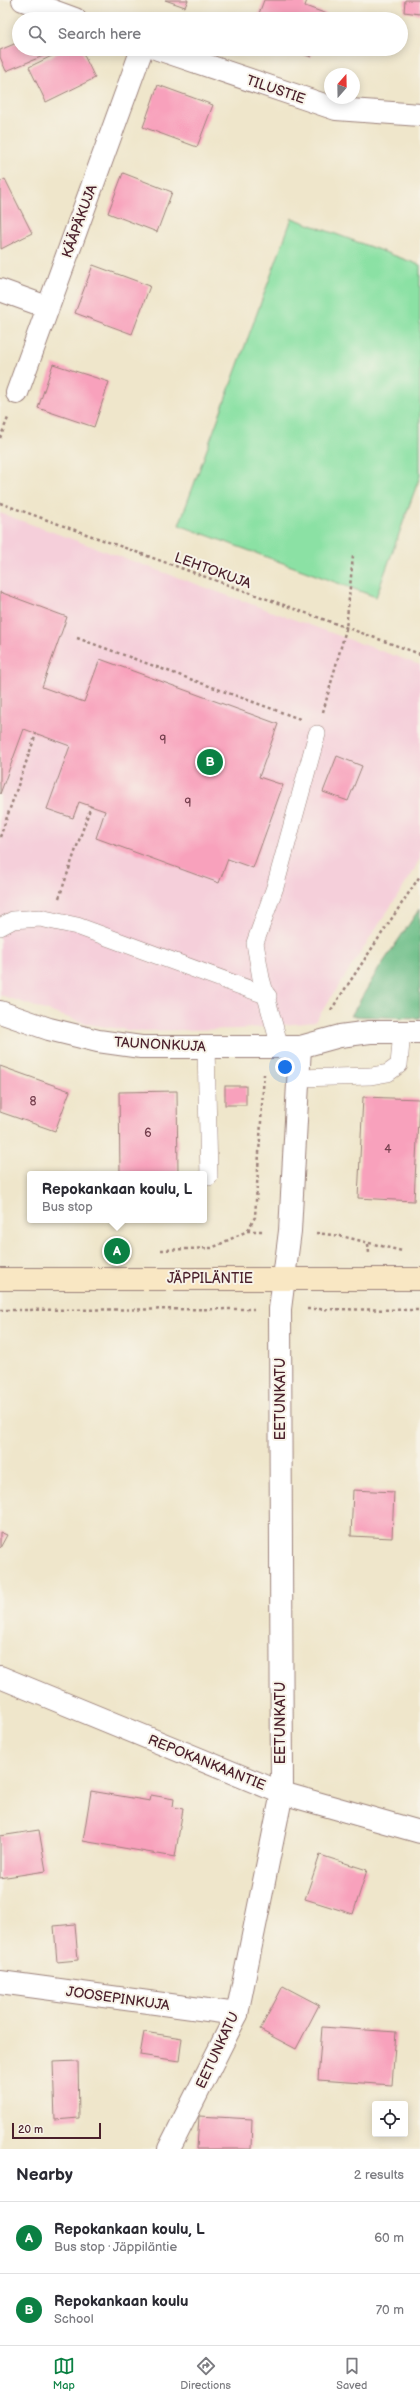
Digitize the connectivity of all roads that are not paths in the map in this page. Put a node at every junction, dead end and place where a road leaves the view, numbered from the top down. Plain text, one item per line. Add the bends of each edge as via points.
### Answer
1 (23, 0) edge
2 (56, 12) edge
3 (139, 56) edge
4 (179, 56) edge
5 (420, 115) edge
6 (0, 290) edge
7 (47, 307) junction
8 (17, 393) dead end
9 (318, 730) road end
10 (0, 927) edge
11 (268, 996) junction
12 (0, 1012) edge
13 (411, 1032) edge
14 (206, 1047) junction
15 (282, 1047) junction
16 (298, 1078) junction
17 (209, 1176) dead end
18 (286, 1278) junction
19 (0, 1279) edge
20 (420, 1279) edge
21 (0, 1677) edge
22 (282, 1792) junction
23 (420, 1832) edge
24 (0, 1982) edge
25 (237, 2014) junction
26 (169, 2149) edge

1 - 2 street
3 - 7 street, KÄÄPÄKUJA
4 - 5 street, TILUSTIE via 336,109
6 - 7 street
7 - 8 street, KÄÄPÄKUJA
9 - 11 lane via 275,887 255,943 261,978
10 - 11 lane via 13,920 40,918 77,926
11 - 15 lane
12 - 14 street, TAUNONKUJA via 50,1029 98,1041 142,1047
13 - 15 street, TAUNONKUJA via 370,1032
13 - 16 lane via 399,1065 388,1073 371,1076
14 - 15 street, TAUNONKUJA
14 - 17 lane
15 - 16 street
16 - 18 street
18 - 19 main road, JÄPPILÄNTIE
18 - 20 main road, JÄPPILÄNTIE
18 - 22 street, EETUNKATU via 280,1309
21 - 22 street, REPOKANKAANTIE
22 - 23 street, REPOKANKAANTIE
22 - 25 street, EETUNKATU
24 - 25 street, JOOSEPINKUJA
25 - 26 street, EETUNKATU

